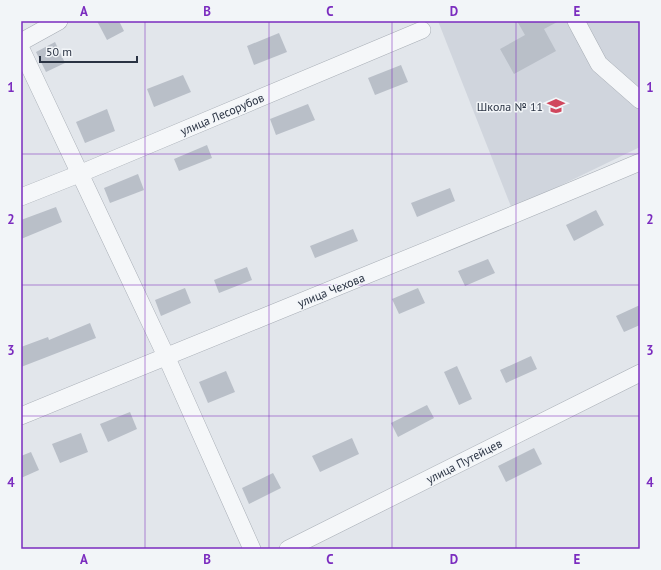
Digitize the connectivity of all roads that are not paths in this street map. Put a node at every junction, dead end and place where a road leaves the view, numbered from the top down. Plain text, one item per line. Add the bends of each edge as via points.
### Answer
1 (59, 21) edge
2 (576, 21) edge
3 (422, 30) dead end
4 (21, 42) edge
5 (21, 49) edge
6 (640, 100) edge
7 (640, 162) edge
8 (79, 174) junction
9 (21, 197) edge
10 (166, 356) junction
11 (640, 373) edge
12 (21, 416) edge
13 (252, 549) edge
14 (288, 549) edge

1 - 4 street
2 - 6 street via 599,64
3 - 8 street, улица Лесорубов
5 - 8 street
7 - 10 street, улица Чехова
8 - 9 street, улица Лесорубов
8 - 10 street
10 - 12 street, улица Чехова
10 - 13 street
11 - 14 street, улица Путейцев

